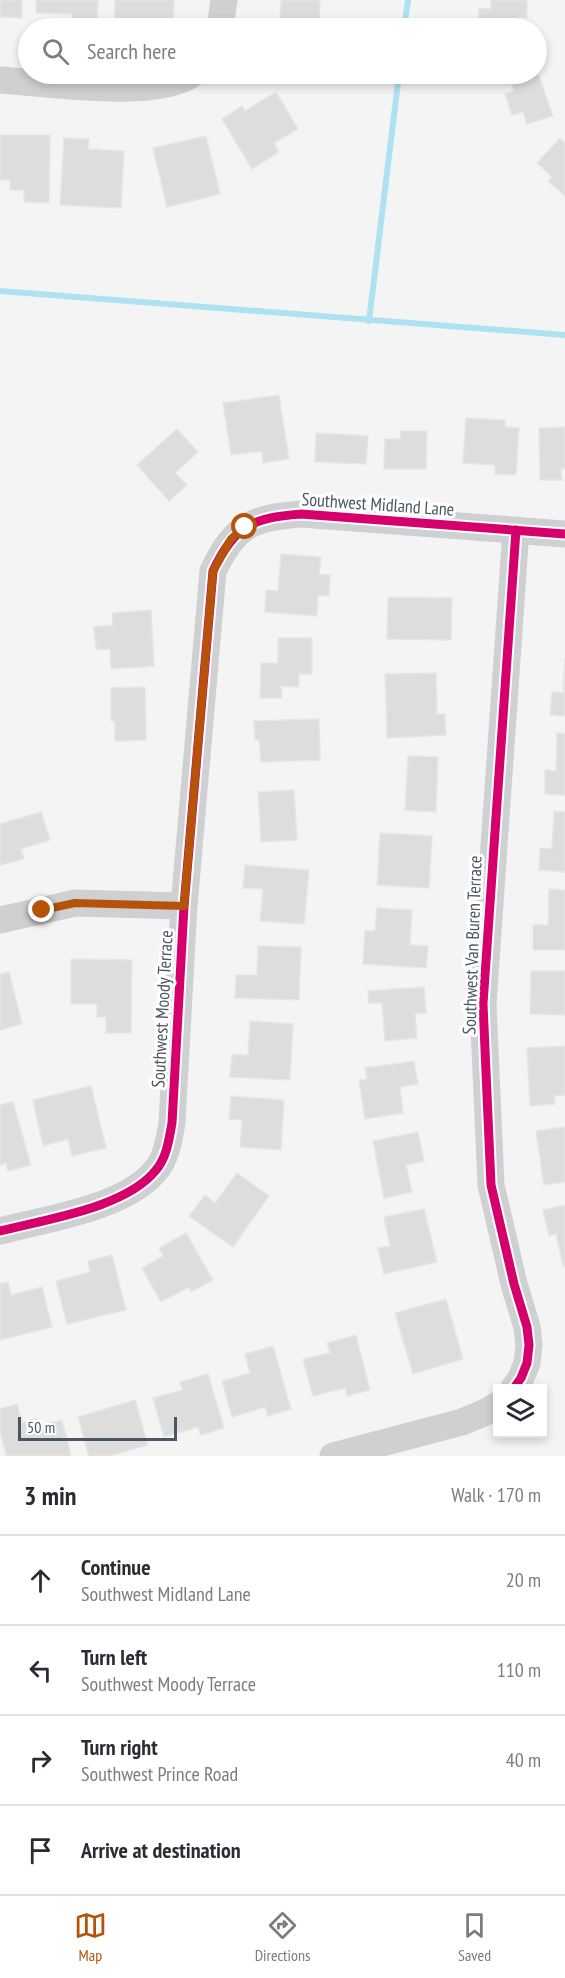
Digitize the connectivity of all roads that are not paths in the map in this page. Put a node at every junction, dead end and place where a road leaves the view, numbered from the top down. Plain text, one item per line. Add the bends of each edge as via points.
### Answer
1 (224, 0) edge
2 (221, 18) edge
3 (0, 80) edge
4 (18, 81) edge
5 (66, 84) edge
6 (172, 84) edge
7 (516, 530) junction
8 (565, 534) edge
9 (213, 571) joint
10 (184, 906) junction
11 (0, 920) edge
12 (0, 1231) edge
13 (517, 1384) edge
14 (493, 1408) edge
15 (333, 1456) edge

1 - 2 street
3 - 4 street
5 - 6 street via 133,88
7 - 8 street, Southwest Midland Lane
7 - 9 street, Southwest Midland Lane via 301,514 277,516 245,527 231,539
7 - 13 street, Southwest Van Buren Terrace via 483,1004 491,1185 529,1345 527,1363
9 - 10 street, Southwest Moody Terrace
10 - 11 street via 75,903
10 - 12 street, Southwest Moody Terrace via 172,1123 167,1150 157,1169 126,1195 106,1204
14 - 15 street via 462,1422

